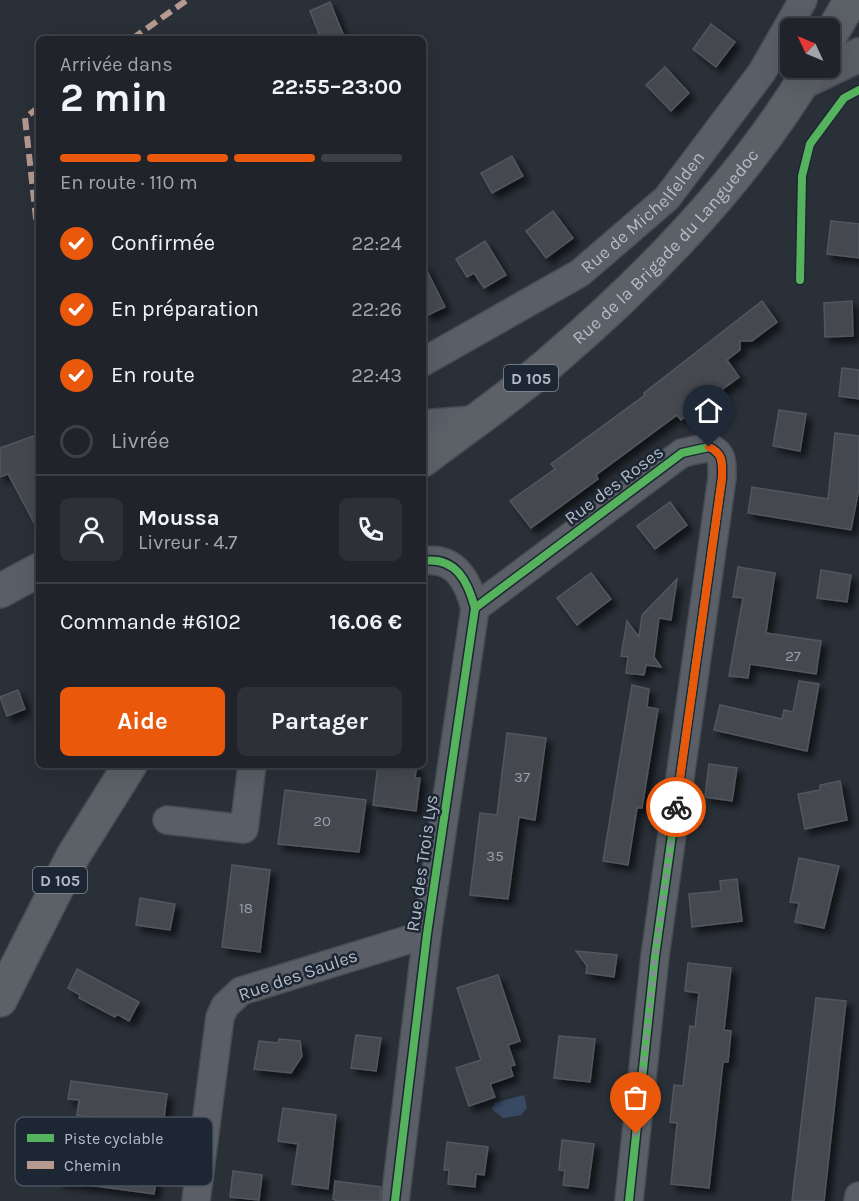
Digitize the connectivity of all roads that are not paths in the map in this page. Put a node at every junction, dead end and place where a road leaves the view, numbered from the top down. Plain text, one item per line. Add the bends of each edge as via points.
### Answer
1 (804, 0) edge
2 (851, 0) edge
3 (840, 19) edge
4 (859, 55) edge
5 (840, 62) edge
6 (805, 78) edge
7 (426, 360) edge
8 (471, 423) junction
9 (426, 427) edge
10 (426, 458) edge
11 (426, 561) edge
12 (36, 572) edge
13 (0, 591) edge
14 (475, 608) junction
15 (128, 768) edge
16 (252, 768) edge
17 (167, 820) dead end
18 (427, 934) junction
19 (0, 1000) edge
20 (207, 1117) edge
21 (198, 1186) edge
22 (859, 1196) edge
23 (196, 1201) edge
24 (394, 1201) edge
25 (629, 1201) edge
26 (858, 1201) edge

1 - 7 street, Rue de Michelfelden via 762,72 667,198 580,273
2 - 3 main road
4 - 5 main road
6 - 8 main road, Rue de la Brigade du Languedoc / D 105 via 710,206 633,289 552,362
8 - 9 street
8 - 10 main road, Rue de la Brigade du Languedoc / D 105
11 - 14 street, Rue des Trois Lys via 446,564 459,573 468,584
12 - 13 street
14 - 18 street, Rue des Trois Lys
14 - 25 street, Rue des Roses via 682,453 709,447 723,459 655,956
15 - 19 main road, D 105 via 73,856
16 - 17 street via 244,829
18 - 20 street, Rue des Saules via 232,997 220,1017
18 - 24 street, Rue des Trois Lys
21 - 23 street, Rue des Saules
22 - 26 street

